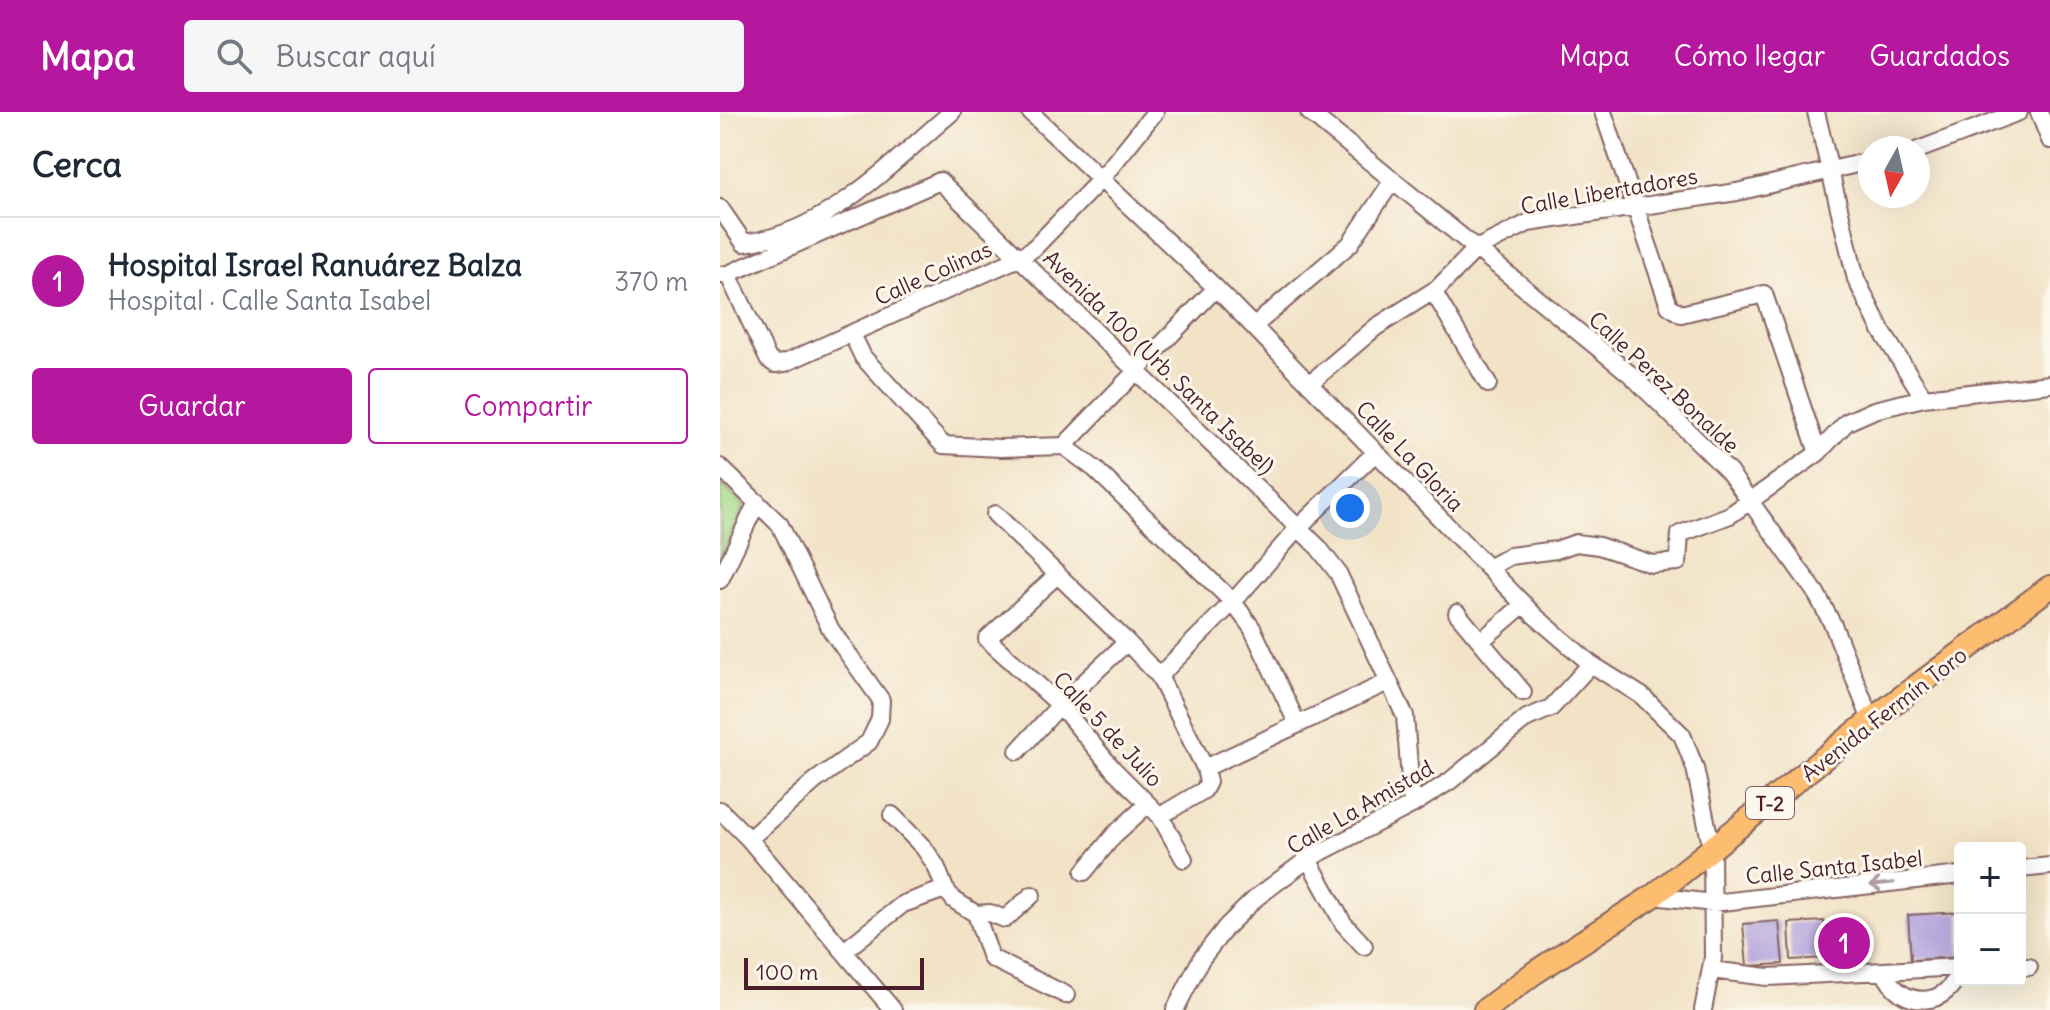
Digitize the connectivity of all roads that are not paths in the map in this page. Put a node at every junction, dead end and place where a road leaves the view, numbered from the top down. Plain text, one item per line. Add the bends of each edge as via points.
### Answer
1 (952, 112) edge
2 (1030, 112) edge
3 (1155, 112) edge
4 (1309, 112) edge
5 (1603, 112) edge
6 (1816, 112) edge
7 (2019, 112) edge
8 (2039, 112) edge
9 (2050, 140) edge
10 (1930, 145) edge
11 (1858, 164) edge
12 (1828, 171) junction
13 (1101, 179) junction
14 (1393, 180) junction
15 (1635, 206) junction
16 (720, 208) edge
17 (1476, 249) junction
18 (1019, 258) junction
19 (724, 275) edge
20 (1216, 288) junction
21 (1433, 291) junction
22 (1254, 326) junction
23 (852, 334) junction
24 (1137, 371) junction
25 (1309, 384) junction
26 (1488, 384) dead end
27 (2050, 384) edge
28 (1924, 398) junction
29 (1064, 446) junction
30 (1375, 453) junction
31 (1818, 453) junction
32 (720, 467) edge
33 (1750, 499) junction
34 (757, 502) junction
35 (995, 514) dead end
36 (1299, 527) junction
37 (1488, 568) junction
38 (1058, 574) junction
39 (720, 580) edge
40 (2050, 587) edge
41 (1233, 602) junction
42 (1524, 604) junction
43 (1457, 613) dead end
44 (1481, 641) junction
45 (1127, 642) junction
46 (1591, 664) junction
47 (1159, 676) junction
48 (1388, 682) junction
49 (1523, 692) dead end
50 (1060, 705) junction
51 (1871, 720) junction
52 (1297, 723) junction
53 (1018, 751) dead end
54 (1205, 768) junction
55 (1412, 805) junction
56 (720, 810) edge
57 (1154, 810) junction
58 (892, 815) dead end
59 (749, 839) junction
60 (1712, 850) junction
61 (1184, 859) dead end
62 (1308, 859) junction
63 (2050, 866) edge
64 (2026, 868) edge
65 (1084, 872) dead end
66 (1954, 876) edge
67 (945, 889) junction
68 (1032, 895) dead end
69 (1653, 896) junction
70 (1713, 903) junction
71 (976, 914) junction
72 (1850, 930) dead end
73 (1364, 946) dead end
74 (844, 951) junction
75 (1711, 970) junction
76 (1884, 971) dead end
77 (1849, 973) junction
78 (1066, 995) dead end
79 (893, 1010) edge
80 (1175, 1010) edge
81 (1485, 1010) edge
82 (1703, 1010) edge

1 - 16 street via 846,203 771,240 744,243
2 - 13 street, Calle La Gloria
3 - 13 street, Calle Colinas
4 - 14 street, Calle Perez Bonalde
5 - 15 street
6 - 12 street
7 - 10 street
8 - 9 street
11 - 12 street, Calle Libertadores
12 - 15 street, Calle Libertadores via 1737,192
12 - 28 street via 1856,279
13 - 18 street, Calle Colinas
13 - 20 street, Calle La Gloria
14 - 17 street, Calle Perez Bonalde
14 - 22 street via 1350,244
15 - 17 street, Calle Libertadores via 1528,223
15 - 31 street via 1669,306 1681,314 1764,294
17 - 21 street, Calle Libertadores
17 - 33 street, Calle Perez Bonalde via 1630,374
18 - 19 street, Avenida 100 (Urb. Santa Isabel) via 940,181
18 - 23 street, Calle Colinas
18 - 24 street, Avenida 100 (Urb. Santa Isabel)
19 - 23 street, Calle Colinas via 775,364
20 - 22 street, Calle La Gloria
20 - 24 street
21 - 25 street, Calle Libertadores via 1376,327
21 - 26 street
22 - 25 street, Calle La Gloria
23 - 29 street via 863,357 943,445
24 - 29 street
24 - 36 street, Avenida 100 (Urb. Santa Isabel)
25 - 30 street, Calle La Gloria
27 - 28 street
28 - 31 street via 1847,422
29 - 41 street via 1095,469
30 - 36 street
30 - 37 street, Calle La Gloria
31 - 33 street
32 - 34 street
33 - 37 street via 1730,515 1680,534 1678,562 1652,564 1576,543 1510,556
33 - 51 street, Calle Perez Bonalde via 1816,593
34 - 39 street
34 - 59 street via 780,525 831,630 881,700 880,719 869,742
35 - 38 street
36 - 41 street
36 - 48 street, Avenida 100 (Urb. Santa Isabel) via 1338,573
37 - 42 street, Calle La Gloria
38 - 45 street
38 - 50 street, Calle 5 de Julio via 987,639
40 - 51 highway, Avenida Fermín Toro / T-2
41 - 47 street
41 - 52 street via 1252,628
42 - 44 street
42 - 46 street, Calle La Gloria
43 - 44 street
44 - 49 street
45 - 47 street
45 - 50 street
46 - 55 street, Calle La Amistad via 1551,708 1527,718
46 - 60 street, Calle La Gloria via 1642,696 1682,735 1695,768
47 - 54 street
48 - 52 street
48 - 55 street, Avenida 100 (Urb. Santa Isabel) via 1405,716
50 - 53 street
50 - 57 street, Calle 5 de Julio
51 - 60 highway, Avenida Fermín Toro / T-2
52 - 54 street
54 - 57 street via 1204,790
55 - 62 street, Calle La Amistad
56 - 59 street
57 - 61 street, Calle 5 de Julio
57 - 65 street via 1114,835
58 - 67 street via 924,848
59 - 74 street
60 - 69 highway, Avenida Fermín Toro / T-2
60 - 70 street, Calle La Gloria
62 - 73 street via 1343,923
62 - 80 street, Calle La Amistad via 1227,926 1201,959
63 - 64 street
66 -> 70 street, Calle Santa Isabel
67 - 71 street
67 - 74 street via 903,904
68 - 71 street via 1005,919
69 - 70 street, Calle Santa Isabel
69 - 81 highway, Avenida Fermín Toro / T-2
70 - 75 street, Calle La Gloria
71 - 78 street via 991,958
72 - 77 street
74 - 79 street
75 - 77 street via 1768,977
75 - 82 street, Calle La Gloria
76 - 77 street

